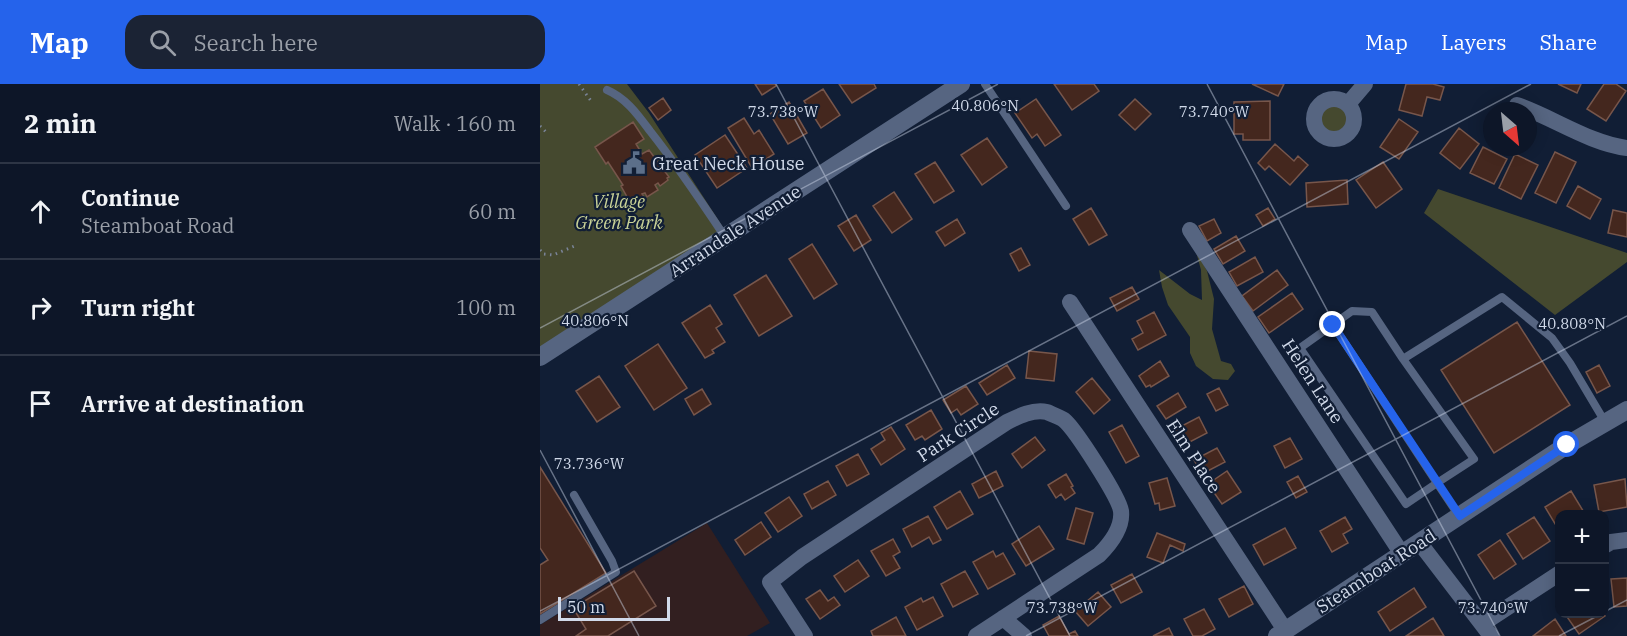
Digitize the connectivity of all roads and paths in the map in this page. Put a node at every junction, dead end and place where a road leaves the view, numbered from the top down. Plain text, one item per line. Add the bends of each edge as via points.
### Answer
1 (579, 84) edge
2 (961, 84) edge
3 (985, 84) edge
4 (1365, 84) edge
5 (607, 90) dead end
6 (591, 101) dead end
7 (1348, 104) dead end
8 (1537, 112) edge
9 (540, 126) edge
10 (546, 132) dead end
11 (1627, 149) edge
12 (1066, 206) dead end
13 (1190, 230) dead end
14 (725, 238) junction
15 (577, 245) dead end
16 (540, 250) edge
17 (1070, 302) dead end
18 (1333, 325) junction
19 (540, 357) edge
20 (1403, 359) junction
21 (1627, 410) edge
22 (1605, 423) junction
23 (1437, 483) junction
24 (574, 495) dead end
25 (1460, 516) junction
26 (1627, 540) edge
27 (1419, 542) junction
28 (1609, 543) edge
29 (1402, 554) junction
30 (1555, 577) edge
31 (1003, 618) junction
32 (540, 620) edge
33 (1486, 630) edge
34 (1281, 633) edge
35 (805, 636) edge
36 (976, 636) edge
37 (1010, 636) edge
38 (1024, 636) edge

1 - 6 path
2 - 14 street, Arrandale Avenue
3 - 12 lane
4 - 7 street
5 - 14 lane via 632,108 675,162
8 - 11 street via 1592,139
9 - 10 path
13 - 29 street, Helen Lane
14 - 19 street, Arrandale Avenue
15 - 16 path via 553,255
17 - 34 street, Elm Place
18 - 20 lane via 1352,311 1372,312
18 - 23 lane
18 - 23 lane via 1300,348 1406,504
20 - 22 lane via 1502,297 1552,338
20 - 23 lane via 1474,459
21 - 22 street, Steamboat Road
22 - 25 street, Steamboat Road
23 - 25 lane
24 - 32 lane via 616,572
25 - 27 street, Steamboat Road
26 - 28 street
27 - 29 street, Steamboat Road
27 - 33 street
29 - 34 street, Steamboat Road
30 - 33 street
31 - 35 street, Park Circle via 1099,555 1109,546 1120,525 1117,499 1090,454 1064,420 1046,412 1024,413 1007,422 770,582
31 - 36 street, Park Circle
31 - 37 street
31 - 38 street

